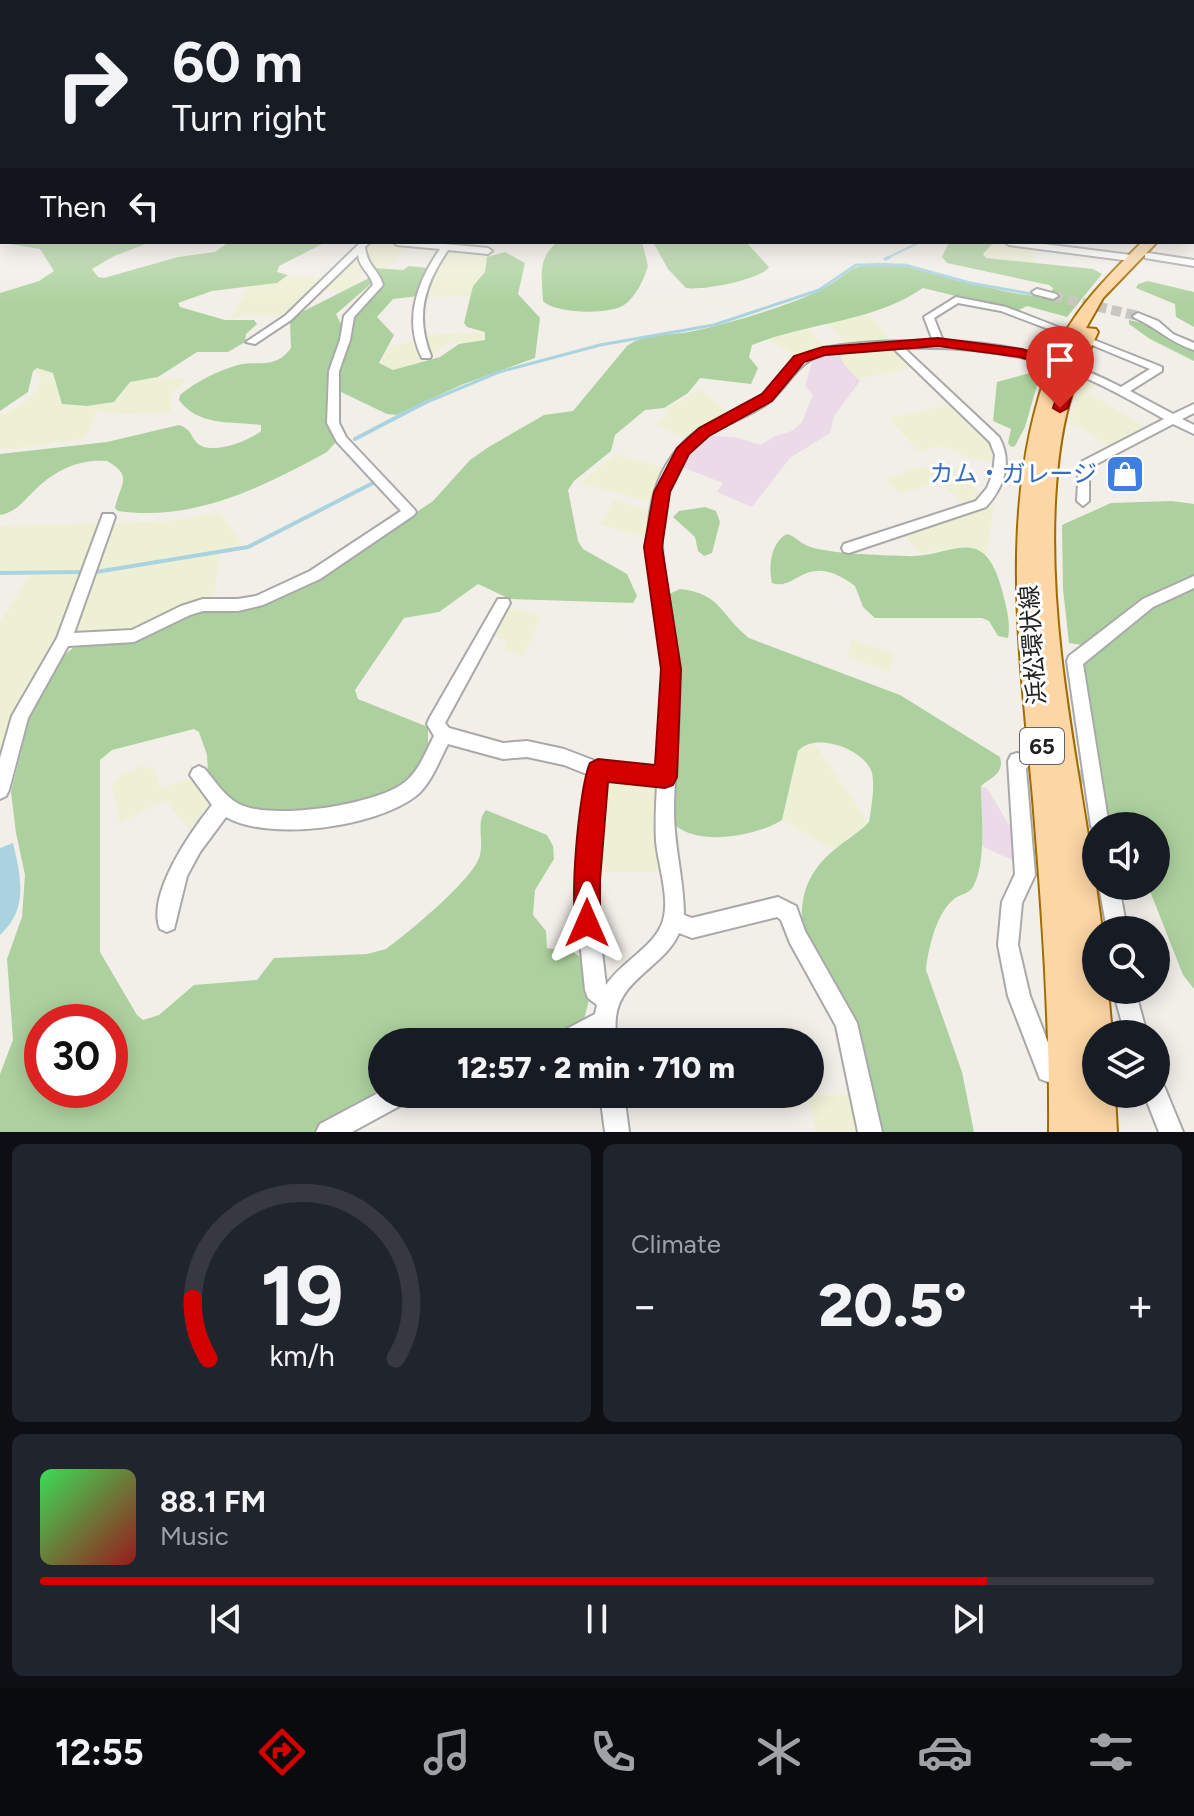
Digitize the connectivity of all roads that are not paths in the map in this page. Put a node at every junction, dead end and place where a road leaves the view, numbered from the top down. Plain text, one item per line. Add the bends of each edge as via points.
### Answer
1 (364, 244) edge
2 (416, 244) edge
3 (1024, 244) edge
4 (445, 247) junction
5 (1149, 249) edge
6 (488, 251) dead end
7 (1131, 258) junction
8 (1194, 263) edge
9 (1037, 292) dead end
10 (1053, 296) tunnel mouth
11 (1138, 316) tunnel mouth
12 (1078, 337) junction
13 (251, 342) dead end
14 (938, 342) junction
15 (894, 344) junction
16 (1194, 347) edge
17 (426, 356) dead end
18 (1065, 366) junction
19 (1122, 391) junction
20 (1194, 408) edge
21 (1175, 421) junction
22 (1194, 430) edge
23 (1083, 501) dead end
24 (108, 517) dead end
25 (849, 548) dead end
26 (1194, 582) edge
27 (503, 603) dead end
28 (64, 640) junction
29 (444, 735) junction
30 (1022, 762) dead end
31 (598, 770) junction
32 (199, 775) dead end
33 (665, 777) junction
34 (0, 790) edge
35 (224, 805) junction
36 (1097, 812) edge
37 (1025, 875) junction
38 (1055, 885) junction
39 (1081, 894) joint
40 (674, 921) junction
41 (167, 922) dead end
42 (1092, 1020) edge
43 (605, 1021) edge
44 (1048, 1071) dead end
45 (373, 1108) edge
46 (614, 1108) edge
47 (1097, 1108) edge
48 (1162, 1108) edge
49 (328, 1132) edge
50 (617, 1132) edge
51 (870, 1132) edge
52 (1068, 1132) edge
53 (1098, 1132) edge
54 (1171, 1132) edge

1 - 13 street via 283,323
1 - 28 street via 363,263 378,285 349,316 334,371 333,423 341,439 409,512 315,575 258,601 203,605 134,636
2 - 4 street
3 - 7 street
4 - 6 street
4 - 17 street via 431,267 419,313 417,330
5 - 7 main road, 浜松環状線 / 65
5 - 8 street
5 - 12 main road, 浜松環状線 / 65
7 - 12 main road, 浜松環状線 / 65 via 1103,288
9 - 10 street
11 - 16 street
12 - 14 street via 1003,309 956,300 929,317
12 - 18 main road, 浜松環状線 / 65
12 - 19 street via 1158,369
14 - 15 street
14 - 18 street via 1000,349
15 - 25 street via 995,440 1003,456 981,504
15 - 33 street via 823,351 799,359 767,397 692,441 668,477 653,547 671,669
18 - 19 street
18 - 38 main road, 浜松環状線 / 65 via 1037,434 1027,546
18 - 39 main road, 浜松環状線 / 65 via 1050,456 1044,565 1049,647
19 - 21 street
20 - 21 street
21 - 22 street
21 - 23 street via 1083,466
24 - 28 street
26 - 36 street via 1148,603 1075,661
27 - 29 street via 435,724
28 - 34 street via 20,716
29 - 31 street via 503,751 527,749 564,757
29 - 35 street via 411,789 347,814 256,818
30 - 37 street via 1017,761
31 - 33 street
31 - 43 street via 587,923
32 - 35 street
33 - 40 street
35 - 41 street via 176,875
37 - 38 street
37 - 44 street via 1012,902 1008,945 1019,996
38 - 52 main road, 浜松環状線 / 65
39 - 42 main road, 浜松環状線 / 65
40 - 43 street via 666,938 618,983
40 - 51 street via 692,928 778,907 789,913 846,1023
45 - 49 street
46 - 50 street
47 - 53 main road
48 - 54 street

